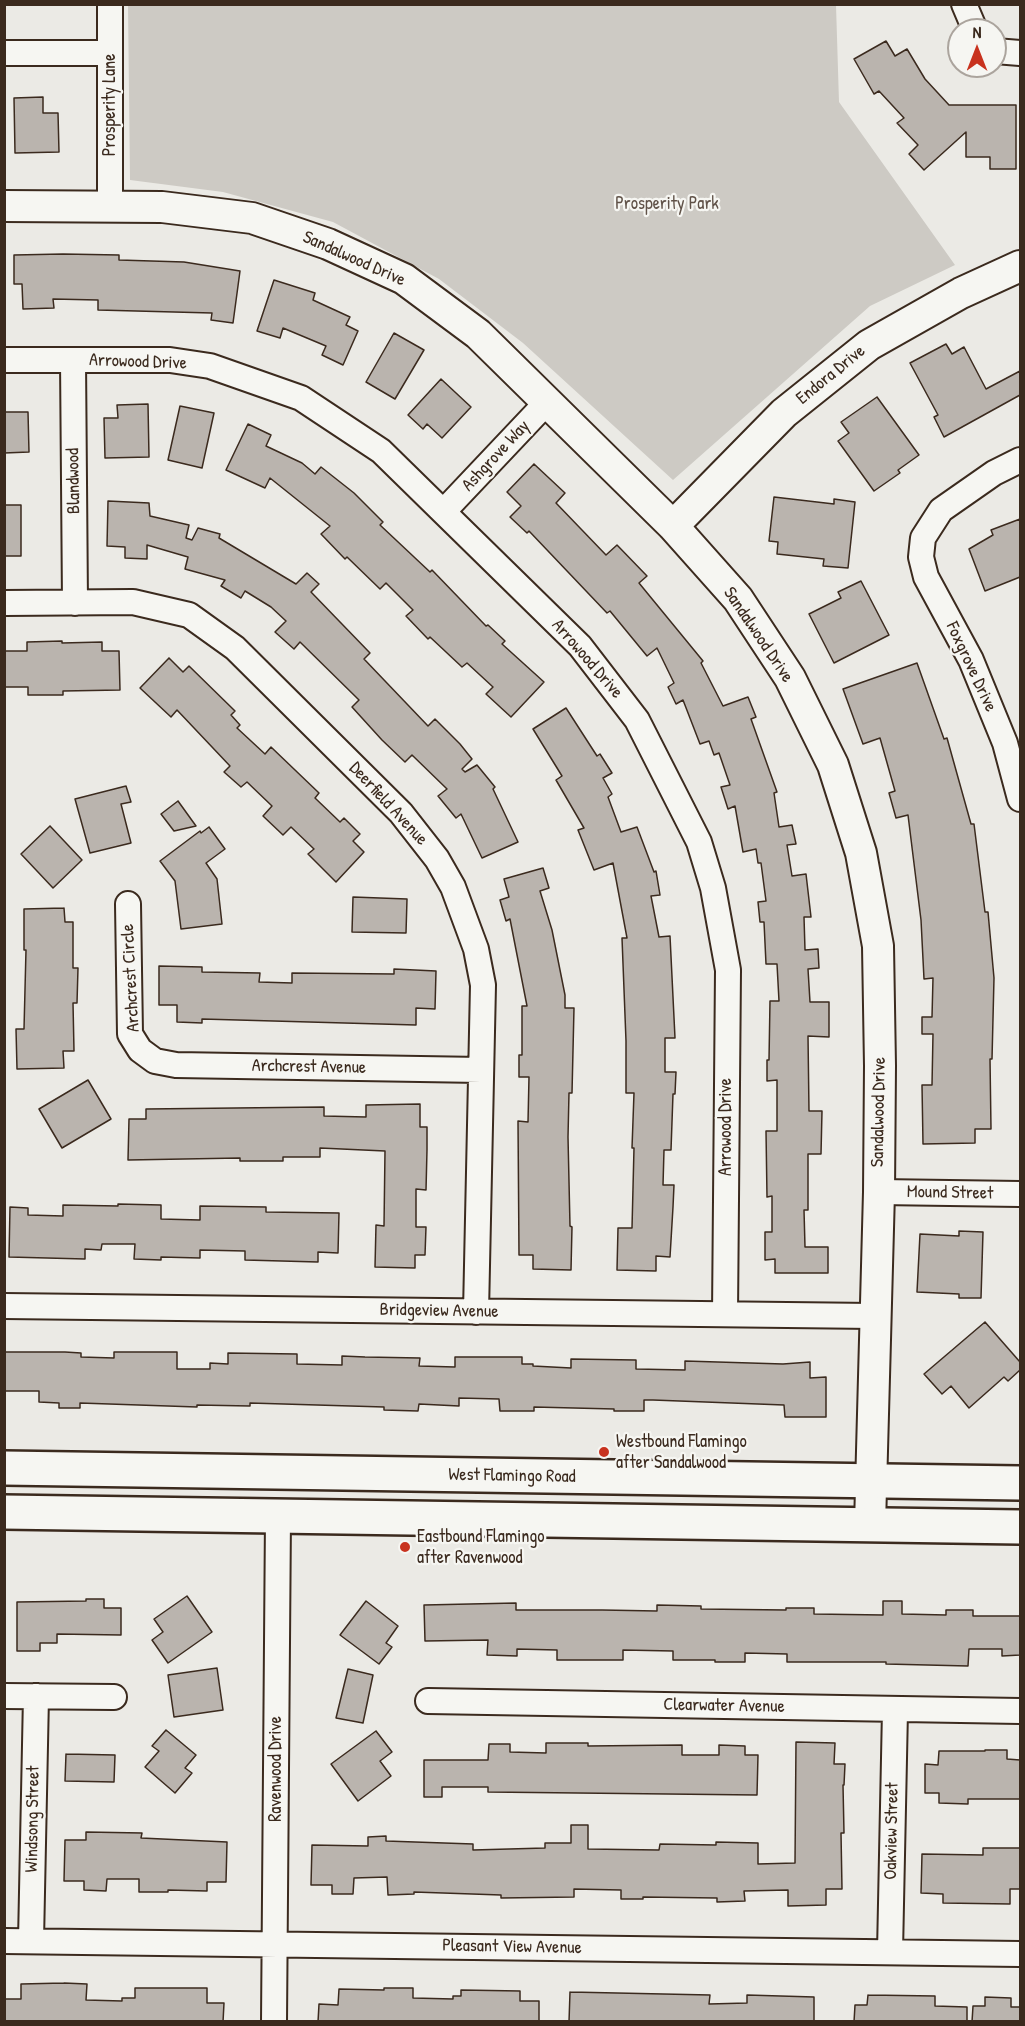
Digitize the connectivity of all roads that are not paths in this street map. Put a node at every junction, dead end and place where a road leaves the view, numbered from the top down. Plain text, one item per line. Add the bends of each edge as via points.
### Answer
1 (110, 4) edge
2 (964, 4) edge
3 (970, 18) edge
4 (4, 53) edge
5 (110, 53) junction
6 (4, 206) edge
7 (110, 206) junction
8 (1020, 266) edge
9 (4, 360) edge
10 (73, 360) junction
11 (548, 400) junction
12 (1020, 460) edge
13 (444, 511) junction
14 (673, 526) junction
15 (4, 603) edge
16 (75, 603) junction
17 (1020, 799) edge
18 (128, 904) dead end
19 (140, 1050) joint
20 (481, 1070) junction
21 (879, 1192) junction
22 (1020, 1194) edge
23 (4, 1306) edge
24 (476, 1312) junction
25 (725, 1314) junction
26 (874, 1316) junction
27 (4, 1468) edge
28 (494, 1475) junction
29 (871, 1481) junction
30 (1020, 1483) edge
31 (4, 1512) edge
32 (278, 1516) junction
33 (870, 1525) junction
34 (1020, 1527) edge
35 (4, 1696) edge
36 (36, 1696) junction
37 (114, 1697) dead end
38 (428, 1701) dead end
39 (895, 1710) junction
40 (1020, 1711) edge
41 (4, 1941) edge
42 (31, 1941) junction
43 (275, 1945) junction
44 (890, 1952) junction
45 (1020, 1954) edge
46 (274, 2022) edge

1 - 5 street, Prosperity Lane
2 - 3 street
4 - 5 street
5 - 7 street, Prosperity Lane
6 - 7 street, Sandalwood Drive
7 - 11 street, Sandalwood Drive via 162,207 252,218 328,244 404,279 478,334
8 - 14 street, Endora Drive via 961,293 869,345 784,413
9 - 10 street, Arrowood Drive
10 - 13 street, Arrowood Drive via 170,360 210,366 301,398 381,451
10 - 16 street, Blandwood
11 - 13 street, Ashgrove Way
11 - 14 street, Sandalwood Drive
12 - 17 street, Foxgrove Drive via 941,510 922,538 921,557 926,577 971,660 1005,743
13 - 25 street, Arrowood Drive via 580,646 637,720 699,842 713,888 728,970
14 - 21 street, Sandalwood Drive via 738,599 790,678 833,765 861,853 878,946
15 - 16 street, Deerfield Avenue
16 - 20 street, Deerfield Avenue via 133,602 189,615 235,648 401,813 437,859 453,887 476,949 483,985
18 - 19 street, Archcrest Circle via 130,1034
19 - 20 street, Archcrest Avenue via 155,1061 176,1065
20 - 24 street, Deerfield Avenue
21 - 22 street, Mound Street
21 - 26 street, Sandalwood Drive
23 - 24 street, Bridgeview Avenue
24 - 25 street, Bridgeview Avenue
25 - 26 street, Bridgeview Avenue
26 - 29 street, Sandalwood Drive
27 - 28 main road, West Flamingo Road
28 - 29 main road, West Flamingo Road
28 - 32 main road via 440,1494 303,1494 283,1504
29 - 30 main road, West Flamingo Road
29 - 33 street, Sandalwood Drive
31 - 32 main road
32 - 33 main road
32 - 43 street, Ravenwood Drive
33 - 34 main road
35 - 36 street
36 - 37 street
36 - 42 street, Windsong Street
38 - 39 street, Clearwater Avenue
39 - 40 street, Clearwater Avenue
39 - 44 street, Oakview Street
41 - 42 street, Pleasant View Avenue
42 - 43 street, Pleasant View Avenue
43 - 44 street, Pleasant View Avenue
43 - 46 street, Ravenwood Drive
44 - 45 street, Pleasant View Avenue

